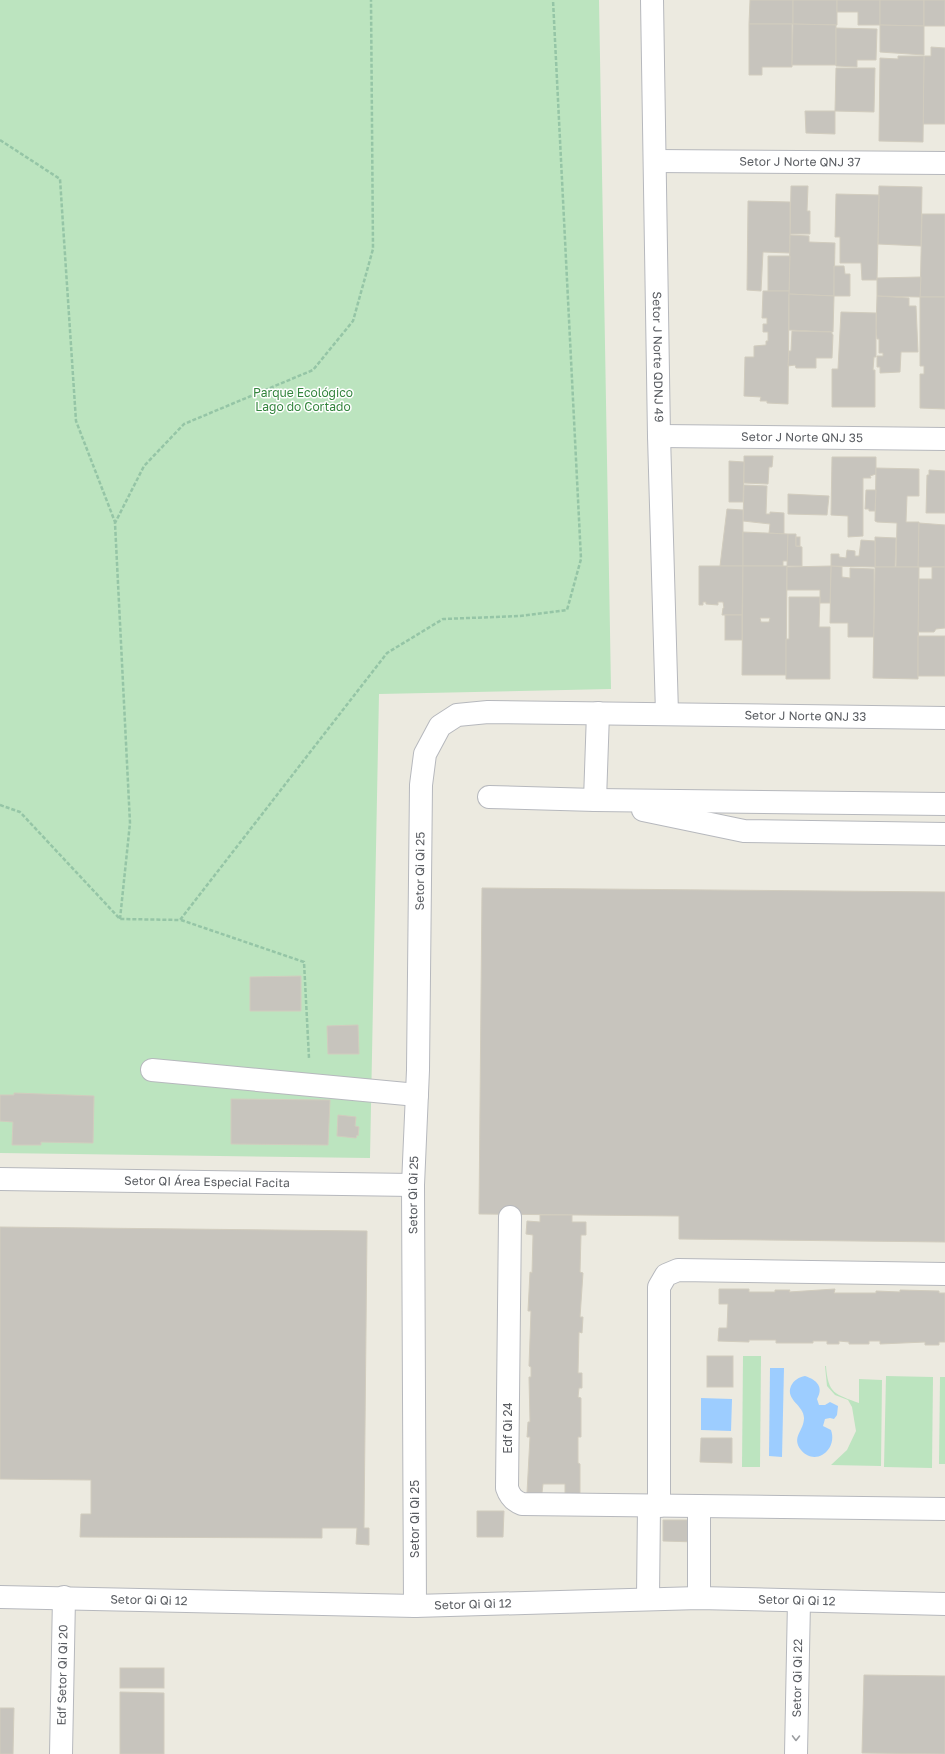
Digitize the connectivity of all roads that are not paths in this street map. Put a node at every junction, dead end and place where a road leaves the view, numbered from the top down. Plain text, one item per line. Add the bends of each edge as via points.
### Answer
1 (652, 0) edge
2 (654, 161) junction
3 (945, 163) edge
4 (659, 436) junction
5 (945, 439) edge
6 (598, 713) junction
7 (667, 713) junction
8 (945, 718) edge
9 (489, 797) dead end
10 (595, 800) junction
11 (945, 804) edge
12 (945, 834) edge
13 (152, 1070) dead end
14 (417, 1096) junction
15 (0, 1179) edge
16 (413, 1185) junction
17 (510, 1217) dead end
18 (945, 1274) edge
19 (654, 1506) junction
20 (699, 1506) junction
21 (945, 1509) edge
22 (0, 1597) edge
23 (64, 1597) junction
24 (648, 1598) junction
25 (699, 1598) junction
26 (799, 1601) junction
27 (945, 1604) edge
28 (415, 1606) junction
29 (61, 1754) edge
30 (796, 1754) edge

1 - 2 street, Setor J Norte QDNJ 49
2 - 3 street, Setor J Norte QNJ 37
2 - 4 street, Setor J Norte QDNJ 49
4 - 5 street, Setor J Norte QNJ 35
4 - 7 street, Setor J Norte QDNJ 49
6 - 7 street, Setor J Norte QNJ 33
6 - 10 street
6 - 14 street, Setor Qi Qi 25 via 488,712 457,715 440,726 425,754 422,785
7 - 8 street, Setor J Norte QNJ 33
9 - 10 street
10 - 11 street
10 - 12 street via 744,832
13 - 14 street
14 - 16 street, Setor Qi Qi 25
15 - 16 street, Setor QI Área Especial Facita
16 - 28 street, Setor Qi Qi 25
17 - 19 street, Edf Qi 24 via 507,1488 509,1494 517,1503 522,1504
18 - 19 street via 678,1270 666,1275 659,1287
19 - 20 street
19 - 24 street
20 - 21 street
20 - 25 street
22 - 23 street, Setor Qi Qi 12
23 - 28 street, Setor Qi Qi 12
23 - 29 street, Edf Setor Qi Qi 20
24 - 25 street, Setor Qi Qi 12
24 - 28 street, Setor Qi Qi 12
25 - 26 street, Setor Qi Qi 12
26 - 27 street, Setor Qi Qi 12
26 -> 30 street, Setor Qi Qi 22

